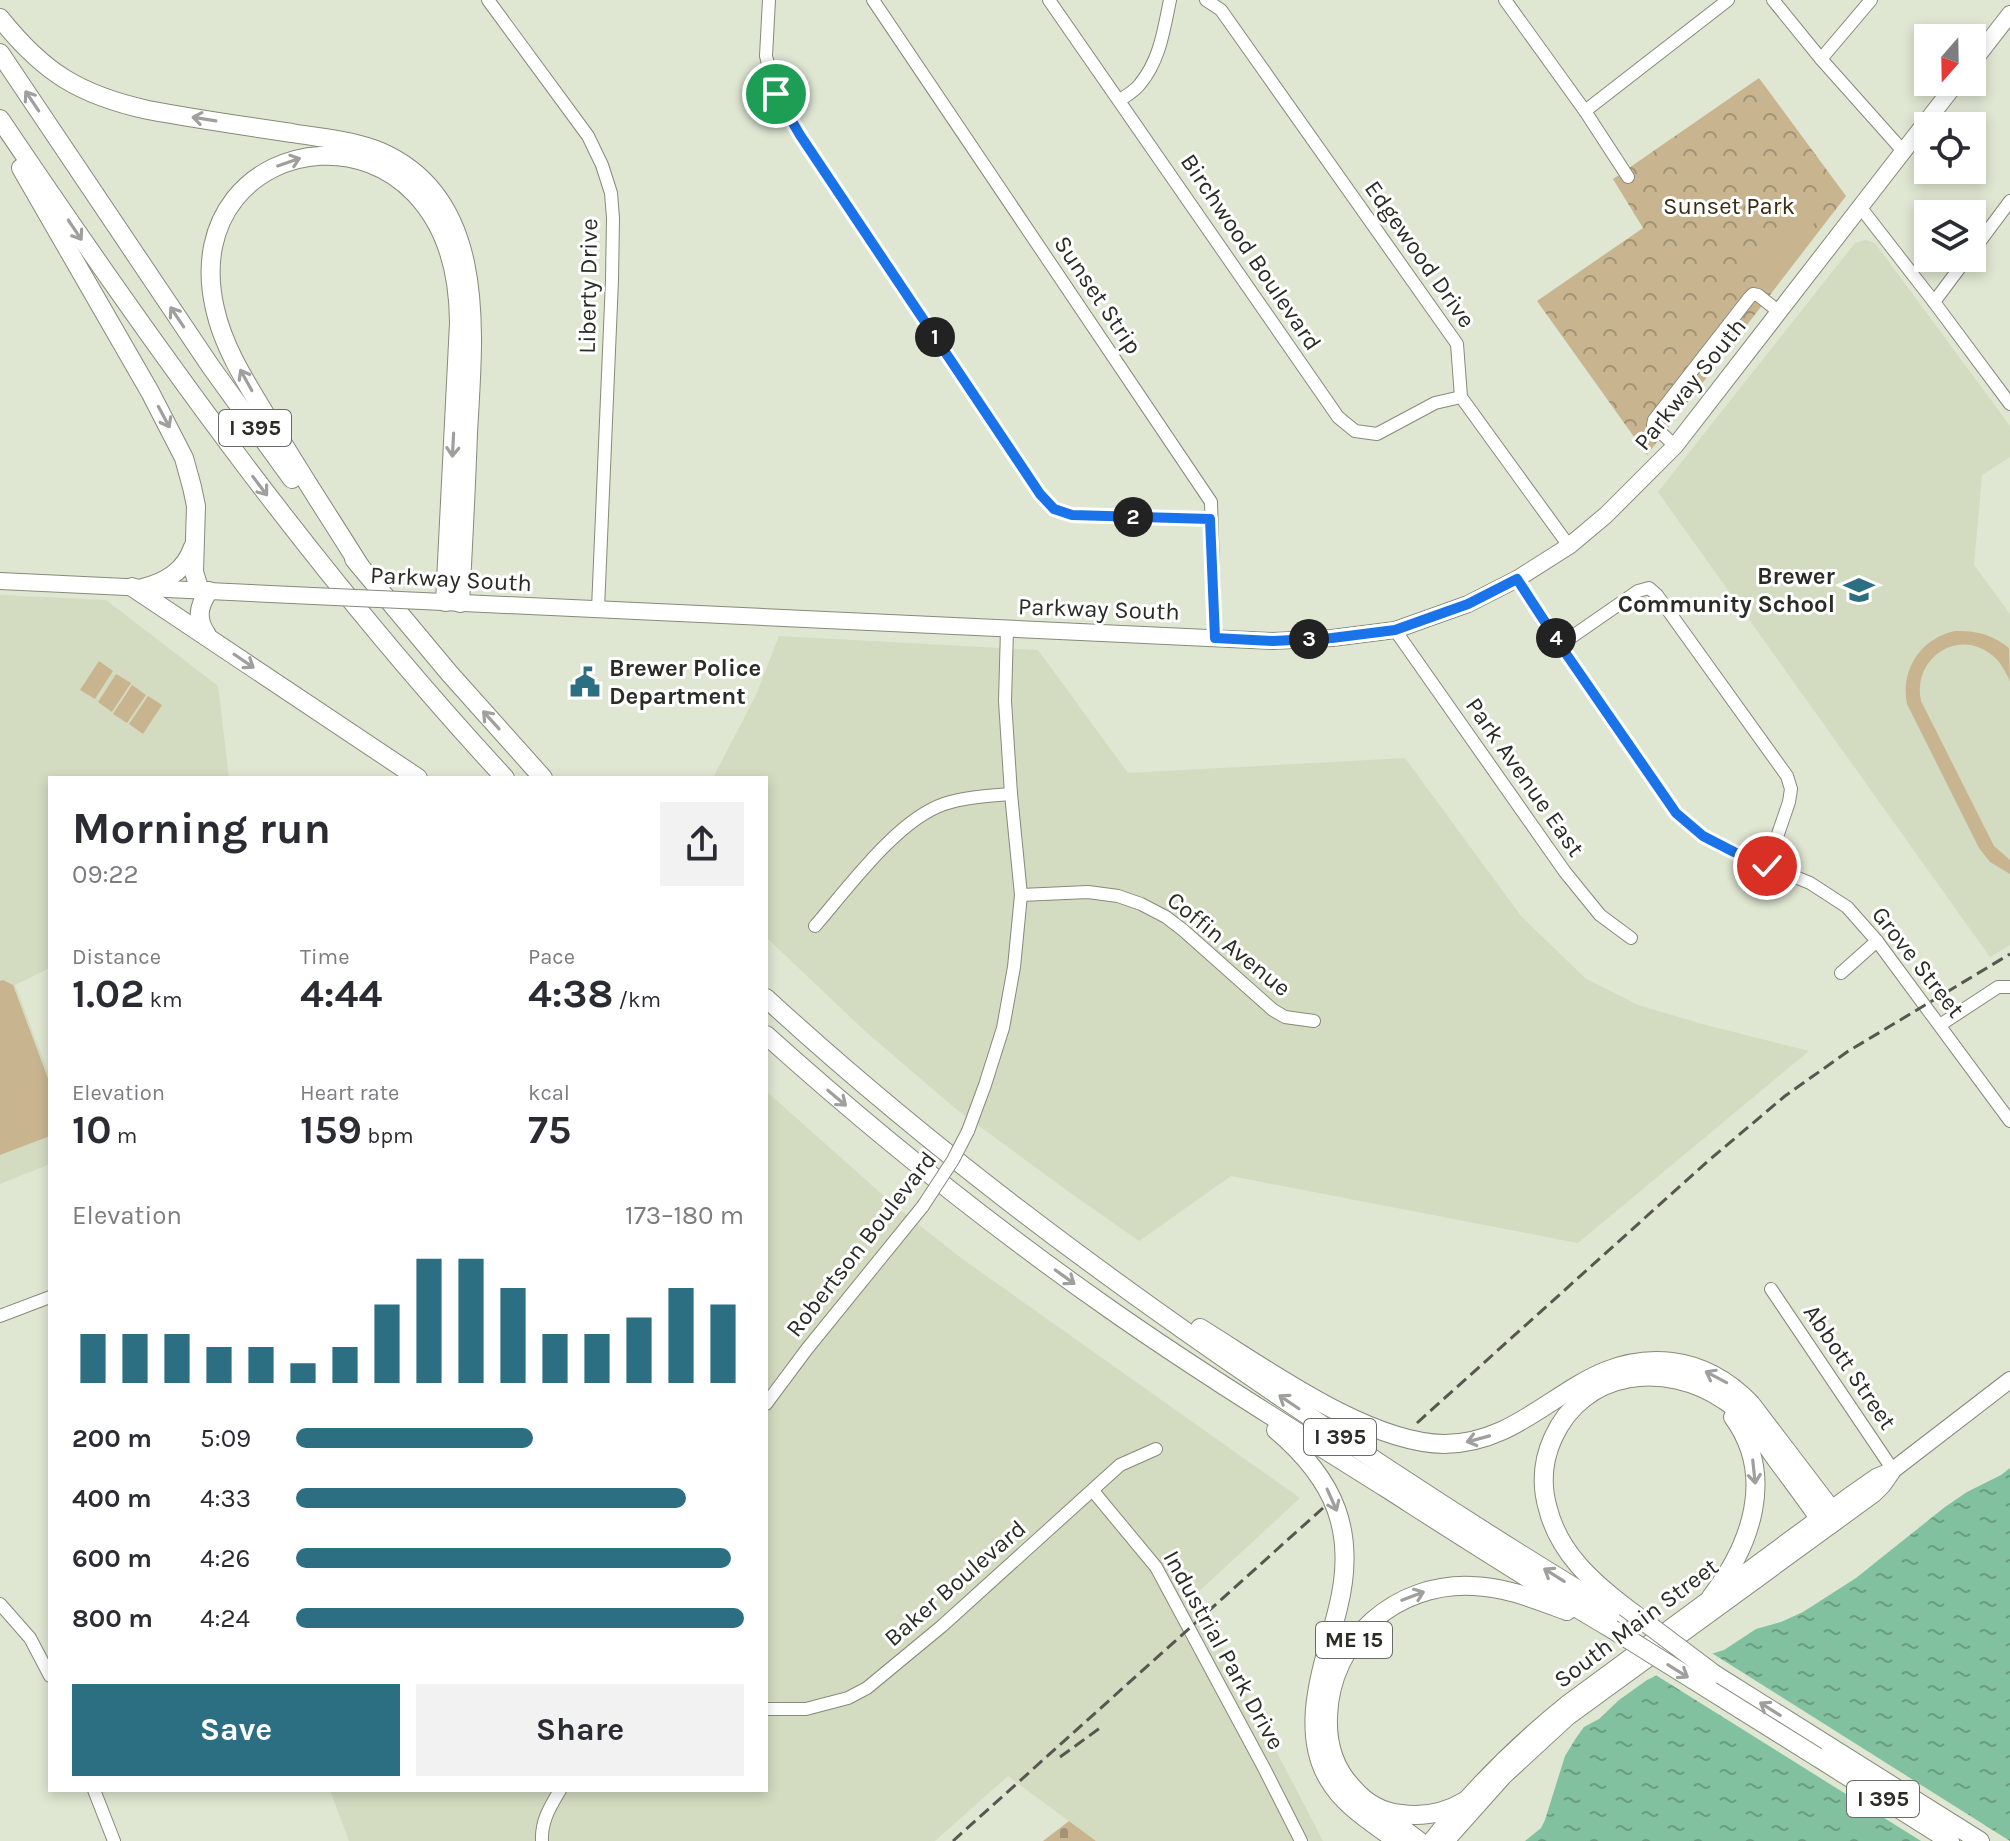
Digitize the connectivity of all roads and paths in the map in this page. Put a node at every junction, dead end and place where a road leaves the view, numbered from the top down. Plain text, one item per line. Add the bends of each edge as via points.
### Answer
1 (488, 0) edge
2 (769, 0) edge
3 (873, 0) edge
4 (1049, 0) edge
5 (1170, 0) edge
6 (1206, 0) edge
7 (1505, 0) edge
8 (1728, 0) edge
9 (1773, 0) edge
10 (1871, 0) edge
11 (2010, 14) edge
12 (0, 18) edge
13 (1986, 45) edge
14 (0, 53) edge
15 (1821, 59) junction
16 (1946, 96) edge
17 (1120, 100) junction
18 (1585, 111) junction
19 (0, 119) edge
20 (0, 131) edge
21 (1903, 151) junction
22 (1628, 177) dead end
23 (2010, 201) edge
24 (1861, 208) junction
25 (1986, 233) edge
26 (1956, 272) edge
27 (1934, 302) junction
28 (1778, 311) junction
29 (1461, 397) junction
30 (2010, 404) edge
31 (1675, 446) junction
32 (1210, 519) junction
33 (195, 541) junction
34 (1569, 546) junction
35 (360, 566) junction
36 (1517, 579) junction
37 (0, 581) edge
38 (137, 588) junction
39 (204, 591) junction
40 (452, 603) junction
41 (598, 609) junction
42 (1007, 629) junction
43 (1395, 630) junction
44 (1215, 638) junction
45 (212, 640) junction
46 (1560, 645) junction
47 (415, 776) edge
48 (503, 776) edge
49 (541, 776) edge
50 (1011, 794) junction
51 (1767, 866) junction
52 (1021, 895) junction
53 (815, 926) dead end
54 (1631, 938) dead end
55 (1877, 941) junction
56 (1841, 973) dead end
57 (2010, 987) edge
58 (768, 1000) edge
59 (1314, 1021) dead end
60 (1940, 1025) junction
61 (770, 1039) edge
62 (2010, 1121) edge
63 (1068, 1247) junction
64 (1771, 1289) dead end
65 (48, 1298) edge
66 (0, 1316) edge
67 (1198, 1369) junction
68 (2010, 1380) edge
69 (1699, 1386) junction
70 (768, 1401) edge
71 (1156, 1449) dead end
72 (1893, 1470) junction
73 (1093, 1491) junction
74 (1829, 1518) junction
75 (1711, 1597) junction
76 (0, 1604) edge
77 (1619, 1617) junction
78 (48, 1672) edge
79 (1714, 1674) joint
80 (768, 1709) edge
81 (95, 1792) edge
82 (559, 1792) edge
83 (1465, 1801) junction
84 (1368, 1803) junction
85 (1944, 1817) junction
86 (114, 1841) edge
87 (542, 1841) edge
88 (1301, 1841) edge
89 (1397, 1841) edge
90 (1419, 1841) edge
91 (1431, 1841) edge
92 (1446, 1841) edge
93 (1950, 1841) edge
94 (1980, 1841) edge
95 (1988, 1841) edge

1 - 41 street, Liberty Drive via 588,136 611,193
2 - 32 street via 766,56 776,94 1040,494 1054,509 1072,515
3 - 32 street, Sunset Strip via 1211,502
4 - 17 street, Birchwood Boulevard
5 - 17 street via 1150,69
6 - 29 street, Edgewood Drive via 1221,10 1457,344
7 - 18 street
8 - 18 street
9 - 15 street
10 - 15 street
11 - 13 main road
40 -> 12 highway via 472,369 472,308 460,245 436,198 406,166 364,146 148,110 87,92 40,62
35 -> 14 highway, I 395 via 218,377
15 - 21 street
16 - 21 main road, Parkway South
17 - 29 street, Birchwood Boulevard via 1338,417 1355,431 1377,434 1435,403
18 - 22 street
19 -> 48 highway, I 395 via 260,485 388,645
20 -> 33 highway via 175,439 194,496
21 - 24 main road, Parkway South
23 - 25 street
24 - 27 street
24 - 28 main road, Parkway South
26 - 27 street
27 - 30 street
28 - 31 main road, Parkway South
28 - 31 street via 1753,294 1654,420
29 - 34 street
31 - 34 main road, Parkway South
32 - 44 street, Sunset Strip
33 - 38 highway via 184,566 165,580
33 - 39 highway via 195,577
34 - 36 main road, Parkway South
35 -> 40 highway via 239,369 211,288 215,240 236,199 273,168 313,156 348,156 394,175 425,205 450,257 459,323
49 -> 35 highway, I 395
36 - 43 main road, Parkway South via 1468,604
36 - 46 street, Grove Street
37 - 38 main road, Parkway South
38 - 39 main road, Parkway South
38 - 45 highway
39 - 40 main road, Parkway South, bridge
39 - 45 highway via 199,617
40 - 41 main road, Parkway South
41 - 42 main road, Parkway South
42 - 44 main road, Parkway South
42 - 50 street, Robertson Boulevard
43 - 44 main road, Parkway South via 1273,641
43 - 54 street, Park Avenue East via 1565,872 1600,915
45 -> 47 highway
46 - 51 street, Grove Street via 1676,813 1703,836
46 - 51 street via 1638,591 1649,588 1657,595 1787,776 1789,802
50 - 52 street, Robertson Boulevard
50 - 53 street via 961,799 918,817
51 - 55 street, Grove Street via 1810,883 1847,907
52 - 59 street, Coffin Avenue via 1088,892 1141,904 1183,930 1273,1010
52 - 70 street, Robertson Boulevard, bridge via 1006,1019 968,1131 923,1206
55 - 56 street
55 - 60 street, Grove Street
57 - 60 street via 1998,987
58 - 63 highway, I 395 via 915,1127
60 - 62 street, Grove Street
61 -> 67 highway, I 395 via 976,1211
74 -> 63 highway via 1751,1404 1700,1369 1659,1361 1619,1365 1495,1434 1464,1442 1424,1442 1332,1408
77 -> 63 highway, I 395 via 1329,1430
64 - 72 street, Abbott Street
65 - 66 street
67 - 77 highway, I 395
67 -> 89 highway via 1295,1446 1335,1505 1345,1571 1317,1696 1317,1750 1340,1795
68 - 72 main road, South Main Street
69 - 74 highway, ME 15 via 1740,1413
69 -> 75 highway via 1737,1421 1755,1478 1746,1537
69 - 77 highway, ME 15 via 1661,1376 1608,1384 1569,1413 1549,1448 1544,1489 1559,1537
71 - 73 street, Baker Boulevard via 1120,1465
72 - 74 main road, South Main Street via 1879,1489
73 - 80 street, Baker Boulevard via 867,1688 806,1709
73 - 88 street, Industrial Park Drive via 1156,1567
74 - 75 main road, South Main Street
74 - 92 main road, South Main Street via 1568,1717 1504,1776
75 - 83 main road, South Main Street via 1554,1714
76 - 78 street via 30,1638
77 - 79 highway, ME 15, bridge
84 -> 77 highway, ME 15 via 1347,1782 1334,1758 1328,1708 1346,1652 1389,1607 1433,1589 1461,1586
77 -> 93 highway, I 395, bridge
85 -> 79 highway, I 395
81 - 86 street
82 - 87 street via 548,1810
83 - 84 highway via 1415,1815
83 - 91 main road, South Main Street
84 - 90 highway
85 - 94 highway, I 395
85 - 95 highway

